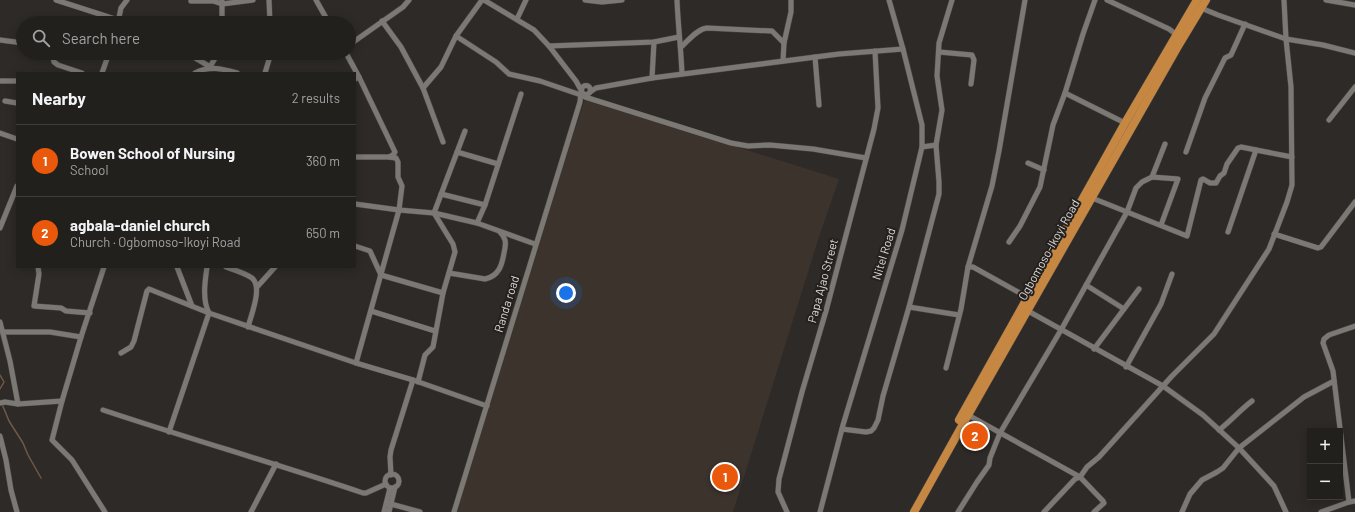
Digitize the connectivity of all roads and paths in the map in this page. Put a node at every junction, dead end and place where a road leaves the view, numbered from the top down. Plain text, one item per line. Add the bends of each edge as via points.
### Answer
1 (56, 0) edge
2 (254, 0) edge
3 (269, 0) edge
4 (316, 0) edge
5 (409, 0) edge
6 (483, 0) edge
7 (526, 0) edge
8 (585, 0) edge
9 (622, 0) edge
10 (677, 0) edge
11 (791, 0) edge
12 (889, 0) edge
13 (952, 0) edge
14 (1023, 0) edge
15 (1095, 0) edge
16 (1107, 0) edge
17 (1206, 0) edge
18 (1284, 0) edge
19 (1326, 0) edge
20 (124, 1) edge
21 (191, 1) dead end
22 (222, 2) edge
23 (1196, 3) edge
24 (1355, 5) edge
25 (101, 16) edge
26 (119, 16) edge
27 (222, 16) edge
28 (270, 16) edge
29 (325, 16) edge
30 (517, 19) junction
31 (382, 21) junction
32 (1245, 24) junction
33 (1177, 35) junction
34 (456, 36) junction
35 (679, 38) junction
36 (1286, 39) junction
37 (0, 40) edge
38 (356, 40) edge
39 (16, 42) edge
40 (654, 42) junction
41 (784, 43) junction
42 (549, 46) junction
43 (681, 47) junction
44 (903, 49) junction
45 (875, 51) junction
46 (939, 52) junction
47 (1355, 53) edge
48 (814, 57) junction
49 (54, 60) edge
50 (107, 60) edge
51 (199, 60) edge
52 (214, 60) edge
53 (269, 60) edge
54 (349, 60) edge
55 (783, 61) junction
56 (211, 67) junction
57 (79, 72) edge
58 (102, 72) edge
59 (197, 72) edge
60 (234, 72) edge
61 (266, 72) edge
62 (354, 72) edge
63 (682, 74) junction
64 (357, 78) edge
65 (652, 78) junction
66 (0, 81) edge
67 (16, 81) edge
68 (971, 84) dead end
69 (1355, 87) edge
70 (423, 88) junction
71 (585, 92) junction
72 (1065, 93) junction
73 (521, 94) dead end
74 (5, 101) dead end
75 (16, 103) edge
76 (818, 105) dead end
77 (1330, 120) dead end
78 (1125, 123) junction
79 (465, 131) dead end
80 (0, 133) edge
81 (16, 139) edge
82 (443, 142) dead end
83 (1165, 144) dead end
84 (936, 145) junction
85 (922, 147) junction
86 (1256, 150) junction
87 (457, 152) junction
88 (1186, 152) dead end
89 (1292, 156) junction
90 (356, 157) edge
91 (389, 157) junction
92 (866, 158) junction
93 (1028, 163) dead end
94 (498, 164) junction
95 (1044, 170) junction
96 (1152, 177) junction
97 (441, 194) junction
98 (15, 197) edge
99 (1092, 198) junction
100 (1355, 202) edge
101 (356, 204) edge
102 (485, 205) junction
103 (399, 210) junction
104 (1127, 212) junction
105 (434, 213) junction
106 (477, 223) junction
107 (1161, 225) junction
108 (0, 228) edge
109 (500, 232) junction
110 (1228, 232) dead end
111 (1274, 234) junction
112 (1009, 242) dead end
113 (535, 244) junction
114 (356, 246) edge
115 (968, 267) junction
116 (38, 268) edge
117 (104, 268) edge
118 (177, 268) edge
119 (207, 268) edge
120 (228, 268) edge
121 (274, 268) edge
122 (449, 273) junction
123 (1172, 274) dead end
124 (381, 275) junction
125 (1086, 285) junction
126 (257, 287) junction
127 (1139, 289) dead end
128 (443, 293) junction
129 (1027, 297) junction
130 (192, 306) junction
131 (909, 307) junction
132 (1124, 310) junction
133 (371, 311) junction
134 (1028, 311) junction
135 (90, 313) junction
136 (209, 314) junction
137 (960, 315) junction
138 (0, 322) edge
139 (1355, 326) edge
140 (248, 327) junction
141 (1061, 330) junction
142 (435, 331) junction
143 (3, 332) junction
144 (81, 337) junction
145 (1094, 349) junction
146 (121, 353) dead end
147 (356, 363) junction
148 (993, 364) junction
149 (1126, 367) junction
150 (946, 368) dead end
151 (1334, 380) junction
152 (415, 381) junction
153 (1163, 386) junction
154 (62, 401) junction
155 (1252, 401) dead end
156 (0, 403) edge
157 (18, 404) junction
158 (488, 406) junction
159 (103, 410) dead end
160 (968, 414) junction
161 (842, 429) junction
162 (1219, 430) junction
163 (169, 432) junction
164 (1000, 433) junction
165 (0, 436) edge
166 (1, 443) edge
167 (1239, 448) junction
168 (276, 464) junction
169 (391, 475) junction
170 (1080, 477) junction
171 (386, 484) junction
172 (393, 488) junction
173 (1355, 501) edge
174 (1349, 502) junction
175 (389, 503) junction
176 (17, 512) edge
177 (105, 512) edge
178 (251, 512) edge
179 (384, 512) edge
180 (389, 512) edge
181 (420, 512) edge
182 (454, 512) edge
183 (787, 512) edge
184 (820, 512) edge
185 (908, 512) edge
186 (914, 512) edge
187 (958, 512) edge
188 (1044, 512) edge
189 (1094, 512) edge
190 (1182, 512) edge
191 (1286, 512) edge
192 (1321, 512) edge

1 - 25 street
2 - 22 street
3 - 28 street
4 - 29 street
5 - 31 street
6 - 30 street
6 - 34 street
7 - 30 street
8 - 9 street
10 - 35 street
11 - 41 street
12 - 44 street, Nitel Road
13 - 46 street via 939,43
14 - 115 street via 999,151
15 - 72 street
16 - 33 street
17 - 23 main road, Ogbomoso-Ikoyi Road
18 - 36 street
19 - 24 street
20 - 26 street
21 - 22 street
22 - 27 street
23 - 32 street via 1218,15
23 - 33 main road, Ogbomoso-Ikoyi Road
23 - 99 main road, Ogbomoso-Ikoyi Road
30 - 42 street via 534,30
31 - 38 street
31 - 70 street via 401,47
32 - 36 street
32 - 88 street via 1231,56 1225,58 1205,98
33 - 78 main road, Ogbomoso-Ikoyi Road
34 - 70 street via 442,68
34 - 71 street via 496,62 509,74
35 - 40 street
35 - 43 street
36 - 47 street
36 - 89 street via 1291,87
37 - 39 street
40 - 42 street
40 - 65 street
41 - 43 street via 772,31 707,28 698,32
41 - 55 street
42 - 71 street
43 - 63 street
44 - 45 street
44 - 85 street, Nitel Road via 922,125
45 - 48 street
45 - 92 street, Papa Ajao Street via 878,108
46 - 68 street via 972,55 974,60
46 - 84 street via 937,76 942,110
48 - 55 street
48 - 76 street
49 - 57 street via 58,65
50 - 58 street
51 - 56 street
52 - 56 street
53 - 61 street
54 - 62 street
55 - 63 street
56 - 59 street
56 - 60 street
63 - 65 street
64 - 91 street via 395,152
65 - 71 street
66 - 67 street
69 - 77 street
70 - 82 street
71 - 92 street via 731,143 748,146 770,144
71 - 113 street, Randa road
72 - 78 street
72 - 95 street via 1053,125
73 - 94 street
74 - 75 street
78 - 129 main road, Ogbomoso-Ikoyi Road
79 - 87 street
80 - 81 street
83 - 96 street
84 - 85 street
84 - 131 street via 939,194
85 - 161 street, Nitel Road via 902,230
86 - 89 street
86 - 107 street via 1238,148 1216,183 1201,180 1187,236
86 - 110 street
87 - 94 street
87 - 97 street
89 - 111 street via 1292,185
90 - 91 street
91 - 103 street via 396,158 398,162 398,177 402,186
92 - 183 street, Papa Ajao Street via 779,478 778,492
93 - 95 street
94 - 102 street
95 - 112 street via 1040,187
96 - 104 street via 1136,188
96 - 107 street via 1178,179
97 - 102 street
97 - 105 street
98 - 108 street
99 - 104 street
99 - 134 main road, Ogbomoso-Ikoyi Road
100 - 111 street via 1321,247
101 - 103 street
102 - 106 street
103 - 105 street
103 - 124 street
104 - 107 street
104 - 125 street
105 - 106 street
105 - 122 street via 455,248
106 - 109 street
109 - 113 street
109 - 122 street via 505,245 502,265 494,275 485,280
111 - 153 street via 1269,249 1214,334
113 - 158 street, Randa road
114 - 124 street via 370,251
115 - 129 street via 973,267
115 - 137 street
116 - 135 street via 34,306
117 - 135 street
118 - 130 street
119 - 136 street via 206,303
120 - 126 street via 251,277
121 - 126 street
122 - 128 street
123 - 149 street via 1161,304
124 - 128 street
124 - 133 street
125 - 132 street
125 - 141 street
126 - 140 street
127 - 132 street
128 - 142 street
129 - 148 main road, Ogbomoso-Ikoyi Road
130 - 136 street
130 - 146 street via 149,289 134,341 131,347
131 - 137 street
131 - 161 street via 874,428 866,432
132 - 145 street
133 - 142 street
133 - 147 street
134 - 141 street
134 - 148 main road, Ogbomoso-Ikoyi Road
135 - 144 street
136 - 140 street
136 - 163 street
137 - 150 street
138 - 143 street
139 - 151 street via 1324,339 1323,344
140 - 147 street
141 - 145 street
141 - 164 street
142 - 152 street via 432,347 425,355
143 - 144 street via 50,332
143 - 157 street
144 - 154 street
145 - 149 street
147 - 152 street
148 - 160 main road, Ogbomoso-Ikoyi Road
148 - 185 main road, Ogbomoso-Ikoyi Road
149 - 153 street
151 - 167 street via 1304,397
151 - 174 street
152 - 158 street
152 - 169 street via 391,450
153 - 162 street
153 - 170 street
154 - 157 street
154 - 177 street via 52,440 72,460
155 - 162 street
156 - 157 street
158 - 182 street, Randa road
159 - 163 street
160 - 164 street
160 - 186 main road, Ogbomoso-Ikoyi Road
161 - 184 street, Nitel Road
162 - 167 street
163 - 168 street
164 - 170 street
164 - 187 street via 989,465
165 - 166 street
166 - 176 street
167 - 190 street via 1223,468 1202,480 1194,488
167 - 191 street via 1274,486
168 - 171 street via 363,493
168 - 178 street
169 - 171 street via 386,478
169 - 172 street via 398,480 398,484
170 - 188 street via 1074,479
170 - 189 street via 1104,503
171 - 172 street
172 - 175 street
173 - 174 street
174 - 192 street
175 - 179 street
175 - 180 street
175 - 181 street

